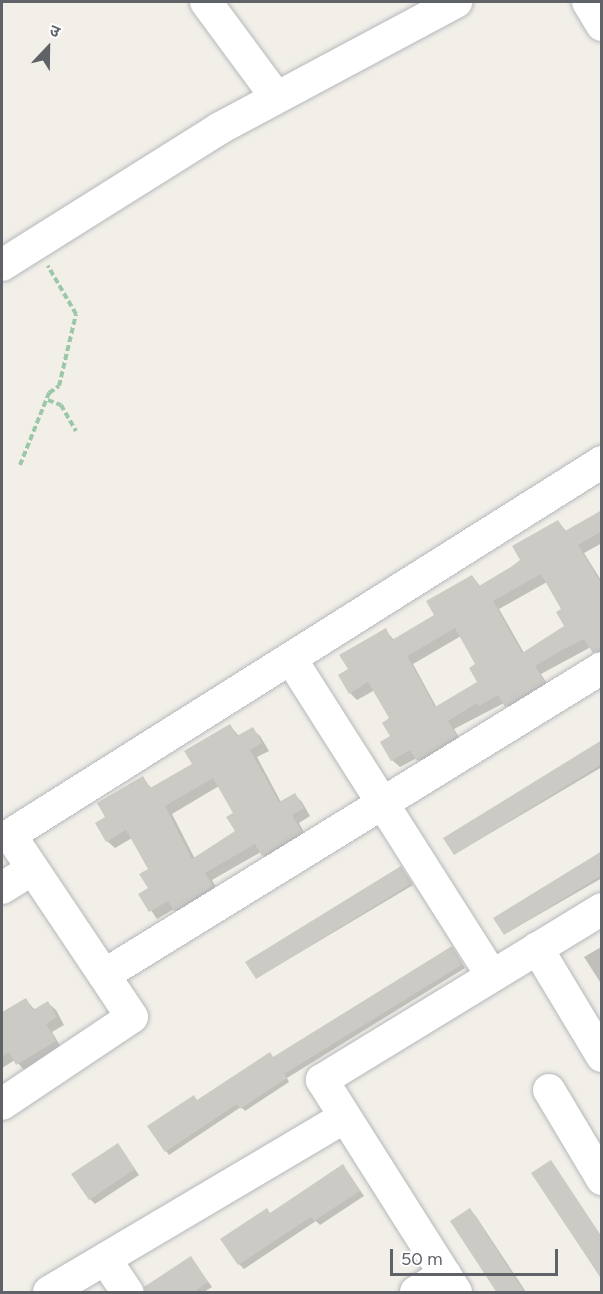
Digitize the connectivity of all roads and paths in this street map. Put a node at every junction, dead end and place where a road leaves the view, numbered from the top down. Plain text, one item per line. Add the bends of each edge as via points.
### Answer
1 (206, 2) edge
2 (456, 2) edge
3 (588, 2) edge
4 (602, 25) edge
5 (276, 97) junction
6 (2, 265) edge
7 (48, 265) dead end
8 (48, 400) junction
9 (76, 431) dead end
10 (602, 462) edge
11 (20, 465) dead end
12 (291, 658) junction
13 (602, 668) edge
14 (382, 803) junction
15 (33, 869) junction
16 (2, 888) edge
17 (602, 909) edge
18 (537, 948) junction
19 (104, 975) junction
20 (492, 976) junction
21 (602, 1056) edge
22 (549, 1090) dead end
23 (2, 1104) edge
24 (345, 1118) junction
25 (602, 1179) edge
26 (105, 1259) junction
27 (450, 1283) edge
28 (49, 1293) edge
29 (127, 1293) edge
30 (416, 1293) edge

1 - 5 street
2 - 5 street
3 - 4 street
5 - 6 street via 219,128
7 - 8 path via 76,315 59,386 49,393
8 - 9 path via 61,405
8 - 11 path
10 - 12 street
12 - 14 street
12 - 15 street via 10,835
13 - 14 street
14 - 19 street
14 - 20 street
15 - 16 street
15 - 19 street
17 - 18 street
18 - 20 street
18 - 21 street
19 - 23 street via 132,1017
20 - 24 street via 322,1080
22 - 25 street
24 - 26 street
24 - 27 street
26 - 28 street
26 - 29 street
27 - 30 street

